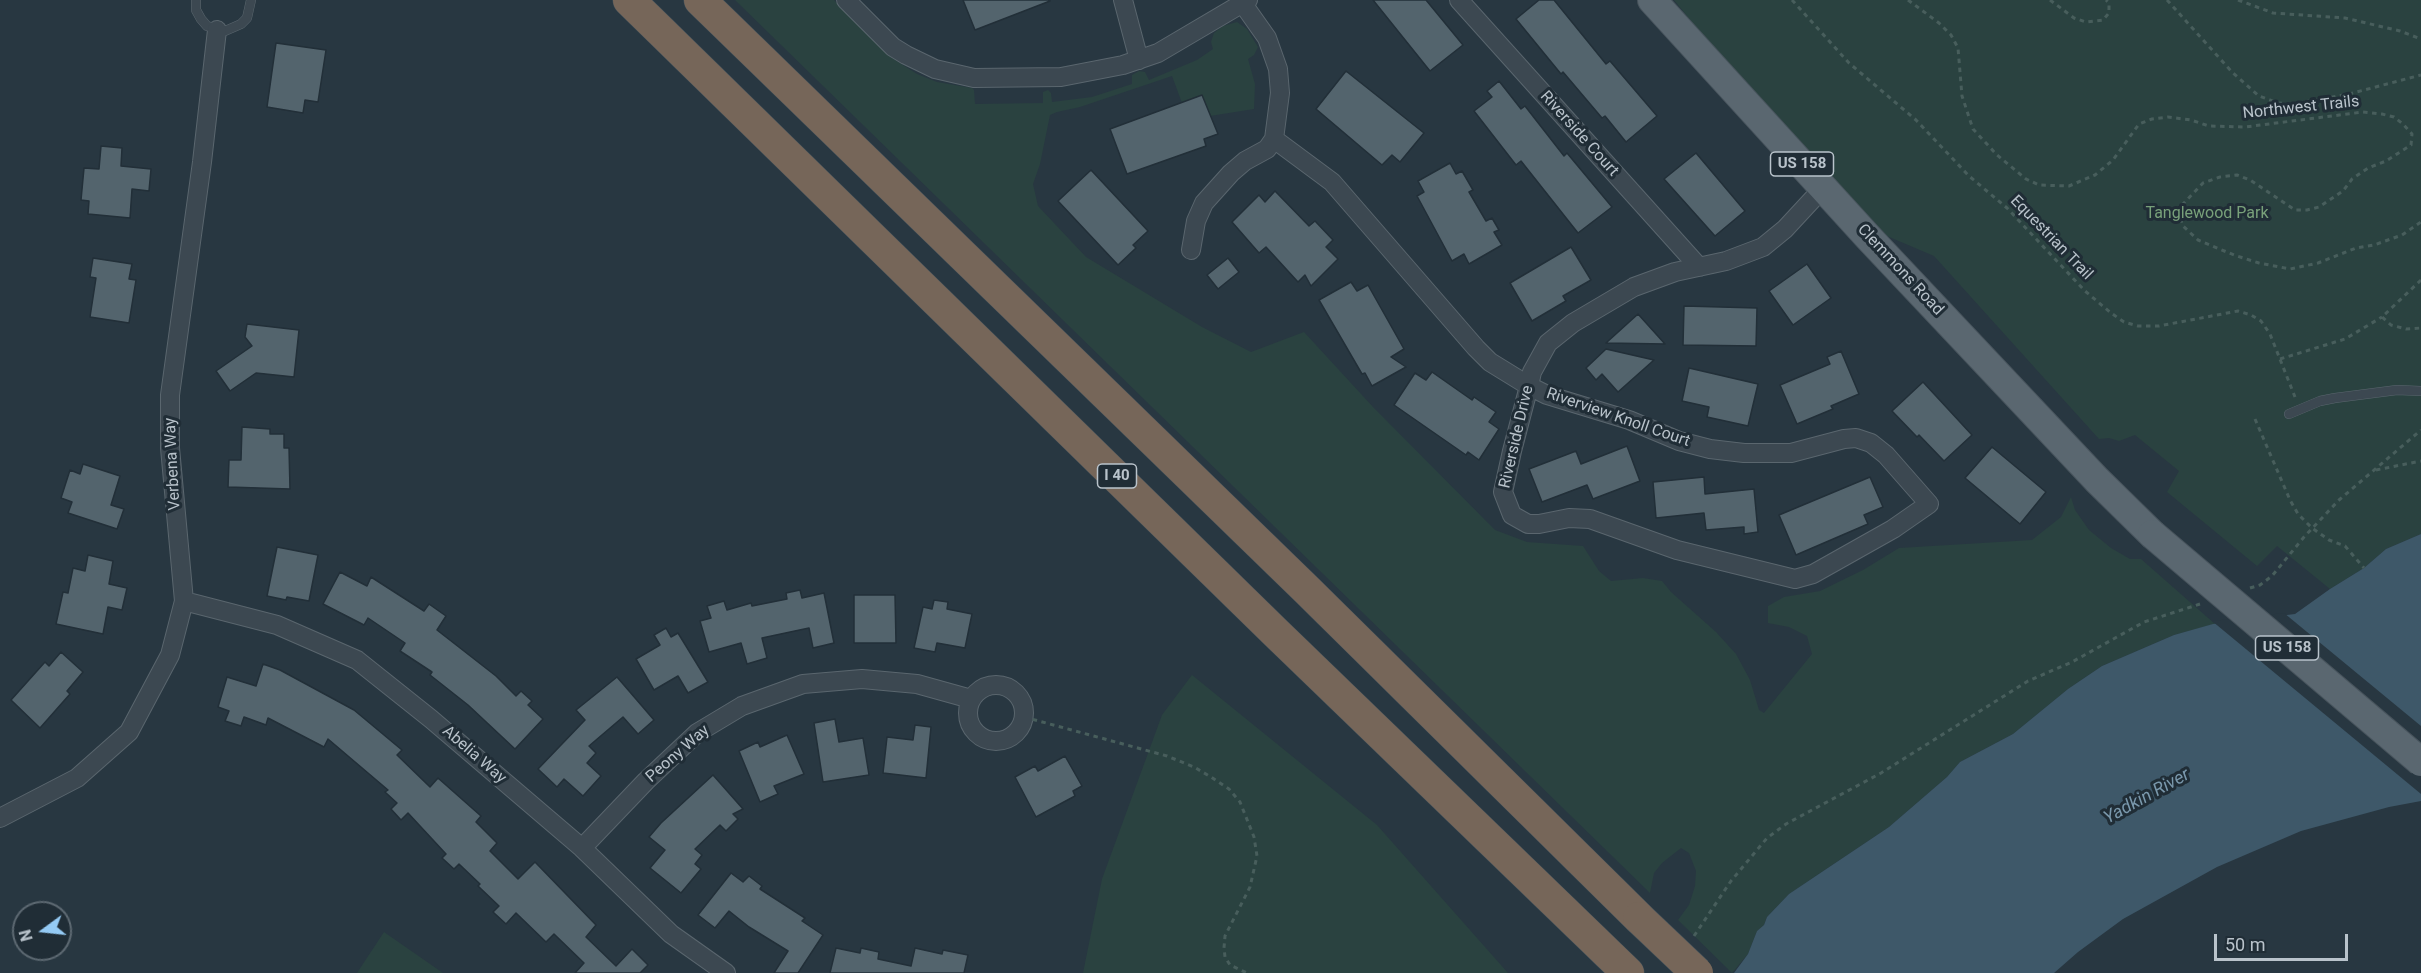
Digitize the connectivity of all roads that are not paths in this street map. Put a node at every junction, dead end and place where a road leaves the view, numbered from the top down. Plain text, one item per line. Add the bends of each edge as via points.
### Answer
1 (196, 0) edge
2 (251, 0) edge
3 (629, 0) edge
4 (700, 0) edge
5 (846, 0) edge
6 (1123, 0) edge
7 (1459, 0) edge
8 (1653, 0) edge
9 (1246, 2) edge
10 (217, 30) junction
11 (1139, 60) junction
12 (1274, 140) junction
13 (1823, 188) junction
14 (1191, 250) dead end
15 (1699, 267) junction
16 (1529, 387) junction
17 (2421, 391) edge
18 (2289, 414) dead end
19 (1929, 504) joint
20 (184, 601) junction
21 (971, 699) junction
22 (2421, 762) edge
23 (0, 818) edge
24 (582, 848) junction
25 (726, 973) edge
26 (1628, 973) edge
27 (1697, 973) edge

1 - 10 lane via 201,19
2 - 10 lane via 251,9 241,24 234,29
3 - 26 highway, I 40
4 - 27 highway, bridge
5 - 11 street via 906,55 964,77 1061,77
6 - 11 street
7 - 15 street, Riverside Court
8 - 13 main road, Clemmons Road / US 158
9 - 11 street
9 - 12 street via 1267,38 1278,69 1280,93
10 - 20 street, Verbena Way via 170,395 170,448
12 - 14 street via 1267,149 1245,161 1204,203
12 - 16 street, Riverview Knoll Court via 1332,182 1476,348 1502,371
13 - 15 street, Riverside Drive via 1785,229 1763,246 1734,259
13 - 22 main road, Clemmons Road / US 158, bridge via 2152,534
15 - 16 street, Riverside Drive via 1634,287 1573,323 1548,343 1538,358
16 - 19 street, Riverview Knoll Court via 1710,449 1791,453 1844,439 1864,440 1886,455
16 - 19 street, Riverside Drive via 1503,492 1512,515 1528,524 1590,519 1677,549 1795,579 1813,574
17 - 18 lane via 2335,398
20 - 23 street, Verbena Way via 170,655 129,732 76,778
20 - 24 street, Abelia Way via 277,625 357,660
21 - 21 street via 987,685 1007,686 1022,701 1024,717 1019,731 1000,741 980,736 968,720
21 - 24 street, Peony Way via 917,684 862,679 803,684 742,706 697,733
24 - 25 street, Abelia Way via 671,934

